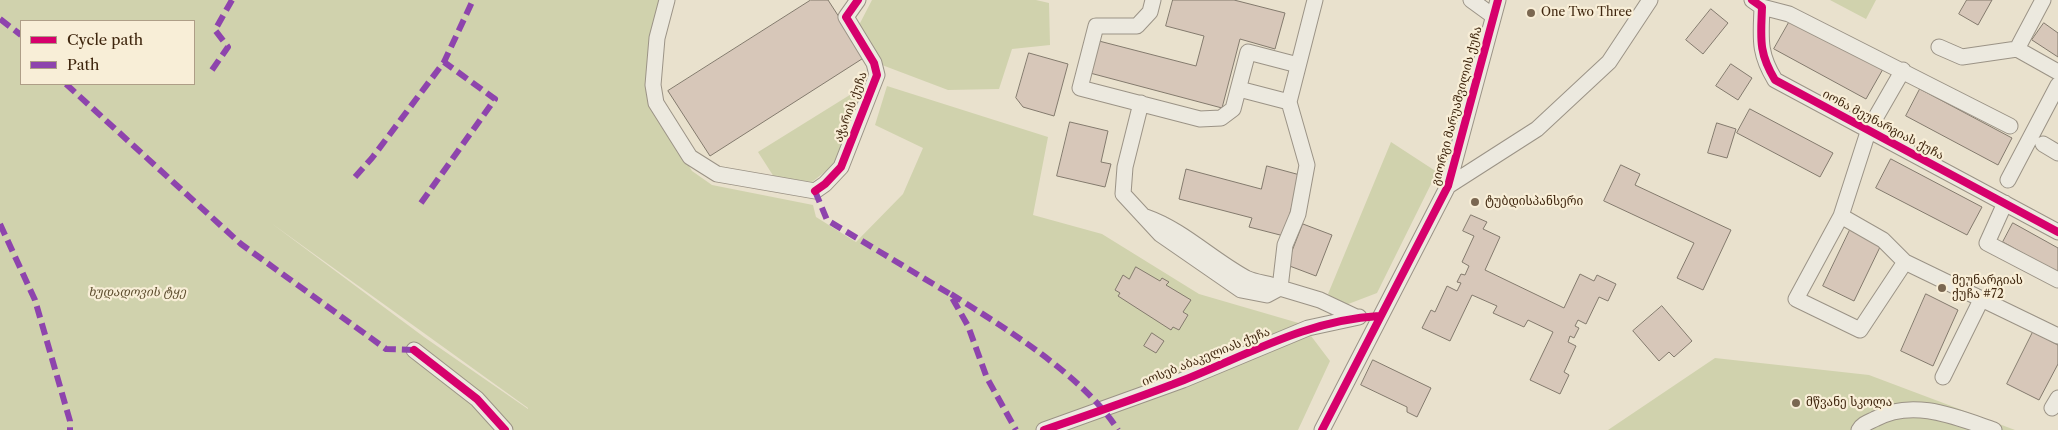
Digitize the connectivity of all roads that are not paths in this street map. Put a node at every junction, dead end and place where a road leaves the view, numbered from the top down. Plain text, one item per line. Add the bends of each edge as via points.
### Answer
1 (667, 0) edge
2 (858, 0) edge
3 (1153, 0) edge
4 (1315, 0) edge
5 (1470, 0) edge
6 (1498, 0) edge
7 (1650, 0) edge
8 (2043, 0) edge
9 (1757, 4) edge
10 (1493, 16) junction
11 (1939, 47) dead end
12 (2017, 49) junction
13 (1298, 65) junction
14 (1903, 70) junction
15 (2058, 72) edge
16 (2058, 85) edge
17 (1239, 89) junction
18 (1289, 102) junction
19 (1141, 103) junction
20 (2010, 126) dead end
21 (1869, 129) junction
22 (2043, 144) dead end
23 (2058, 153) edge
24 (2008, 180) dead end
25 (1448, 186) junction
26 (2005, 203) junction
27 (1841, 216) junction
28 (2058, 232) edge
29 (1905, 262) junction
30 (2058, 280) edge
31 (1280, 288) junction
32 (1981, 300) junction
33 (1380, 316) junction
34 (1356, 318) junction
35 (2058, 336) edge
36 (414, 350) dead end
37 (1943, 377) dead end
38 (505, 430) edge
39 (1044, 430) edge
40 (1322, 430) edge
41 (1859, 430) edge
42 (1994, 430) edge

1 - 2 street, აჭარის ქუჩა via 657,38 653,86 656,103 690,156 717,174 815,191 841,167 877,75 874,63 846,17
3 - 19 street via 1150,12 1137,26 1096,26 1080,88
4 - 13 street
5 - 10 street
6 - 10 street, გიორგი მარუაშვილის ქუჩა
7 - 25 street via 1609,62 1537,128
8 - 12 street
9 - 14 street via 1789,14
9 - 21 street, იონა მეუნარგიას ქუჩა via 1761,50 1775,80
10 - 25 street, გიორგი მარუაშვილის ქუჩა
11 - 12 street via 1962,57
12 - 15 street
13 - 17 street via 1248,52
13 - 18 street
14 - 20 street
14 - 21 street
16 - 24 street
17 - 18 street
17 - 19 street via 1233,108 1221,118 1200,119
18 - 31 street via 1308,164 1298,214 1285,245
19 - 31 street via 1124,167 1123,194 1144,216 1165,224 1248,279 1268,282
21 - 26 street, იონა მეუნარგიას ქუჩა
21 - 27 street
22 - 23 street
25 - 33 street, გიორგი მარუაშვილის ქუჩა
26 - 28 street, იონა მეუნარგიას ქუჩა
26 - 30 street via 1987,243
27 - 29 street via 1883,240
27 - 29 street via 1796,298 1860,330
29 - 32 street
31 - 34 street via 1320,300
32 - 35 street
32 - 37 street
33 - 34 street, იოსებ აბაკელიას ქუჩა
33 - 40 street, გიორგი მარუაშვილის ქუჩა
34 - 39 street, იოსებ აბაკელიას ქუჩა via 1308,328 1183,380
36 - 38 street via 476,399
41 - 42 street via 1883,414 1904,409 1929,410

